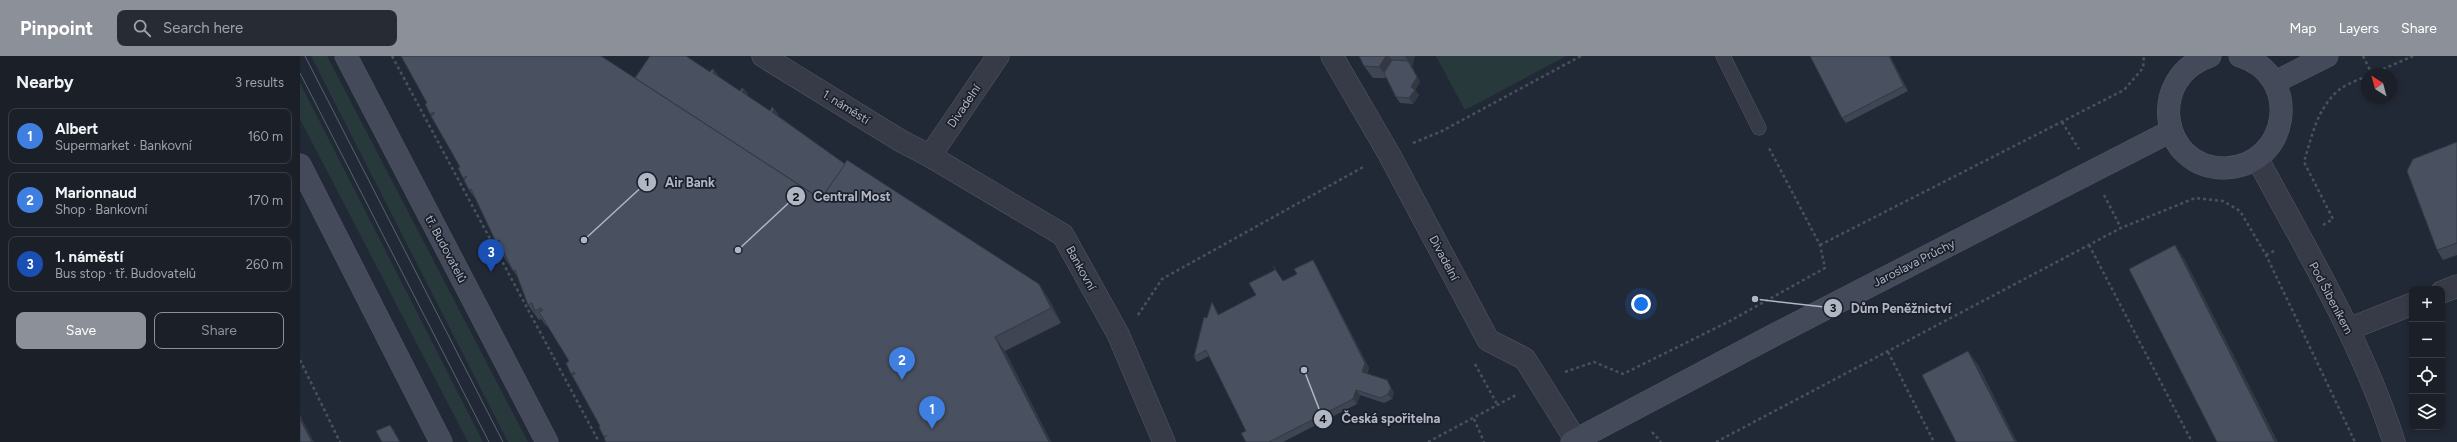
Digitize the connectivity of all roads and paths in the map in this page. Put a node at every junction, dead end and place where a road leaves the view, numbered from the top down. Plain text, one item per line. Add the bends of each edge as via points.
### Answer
1 (346, 56) edge
2 (392, 56) edge
3 (763, 56) edge
4 (998, 56) edge
5 (1332, 56) edge
6 (1581, 56) edge
7 (1723, 56) edge
8 (2144, 56) edge
9 (2240, 56) edge
10 (2327, 56) edge
11 (2363, 56) edge
12 (2413, 56) edge
13 (2203, 57) edge
14 (2369, 68) edge
15 (2386, 68) edge
16 (2361, 79) edge
17 (2275, 82) junction
18 (1759, 128) joint
19 (2171, 131) junction
20 (1406, 146) dead end
21 (930, 156) junction
22 (2257, 158) junction
23 (1368, 164) dead end
24 (300, 165) edge
25 (2299, 238) junction
26 (2089, 245) junction
27 (1820, 246) junction
28 (2266, 255) junction
29 (2457, 286) edge
30 (2445, 291) edge
31 (2409, 305) edge
32 (1126, 328) junction
33 (2349, 329) junction
34 (1888, 352) junction
35 (300, 360) edge
36 (1562, 373) dead end
37 (1518, 394) dead end
38 (1474, 419) junction
39 (1652, 432) dead end
40 (1575, 441) edge
41 (340, 442) edge
42 (441, 442) edge
43 (547, 442) edge
44 (599, 442) edge
45 (1164, 442) edge
46 (1428, 442) edge
47 (1484, 442) edge
48 (1661, 442) edge
49 (1716, 442) edge
50 (1934, 442) edge
51 (2192, 442) edge
52 (2355, 442) edge
53 (2394, 442) edge

1 - 43 street, tř. Budovatelů
2 - 44 path
3 - 21 street, 1. náměstí via 901,141
4 - 21 street, Divadelní
5 - 40 street, Divadelní via 1389,154 1488,340 1525,359
6 - 20 path via 1442,131
7 - 18 lane
8 - 27 path via 2143,68 2124,90
9 - 17 street via 2250,59 2264,69
10 - 17 street
11 - 14 path
12 - 15 path
13 - 19 street via 2186,68 2176,81 2169,97
16 - 25 path via 2340,89 2322,107 2304,162 2333,219
17 - 22 street via 2281,98 2282,116 2278,132 2269,147
18 - 27 path
19 - 22 street via 2179,146 2192,158 2207,165 2224,168 2241,166
19 - 40 street, Jaroslava Průchy
21 - 32 street, Bankovní via 1063,235
22 - 25 street, Pod Šibeníkem
23 - 32 path via 1162,279
24 - 42 street
25 - 28 path
25 - 33 street, Pod Šibeníkem
26 - 28 path via 2121,228 2195,198 2223,201 2240,212
26 - 34 path
26 - 51 path
27 - 36 path via 1824,268 1674,350 1623,374 1594,362
28 - 52 path
29 - 30 street
31 - 33 street
32 - 45 street, Bankovní
33 - 53 street, Pod Šibeníkem via 2385,412
34 - 49 path
34 - 50 path
35 - 41 path
37 - 38 path
38 - 46 path
38 - 47 path
39 - 48 path

